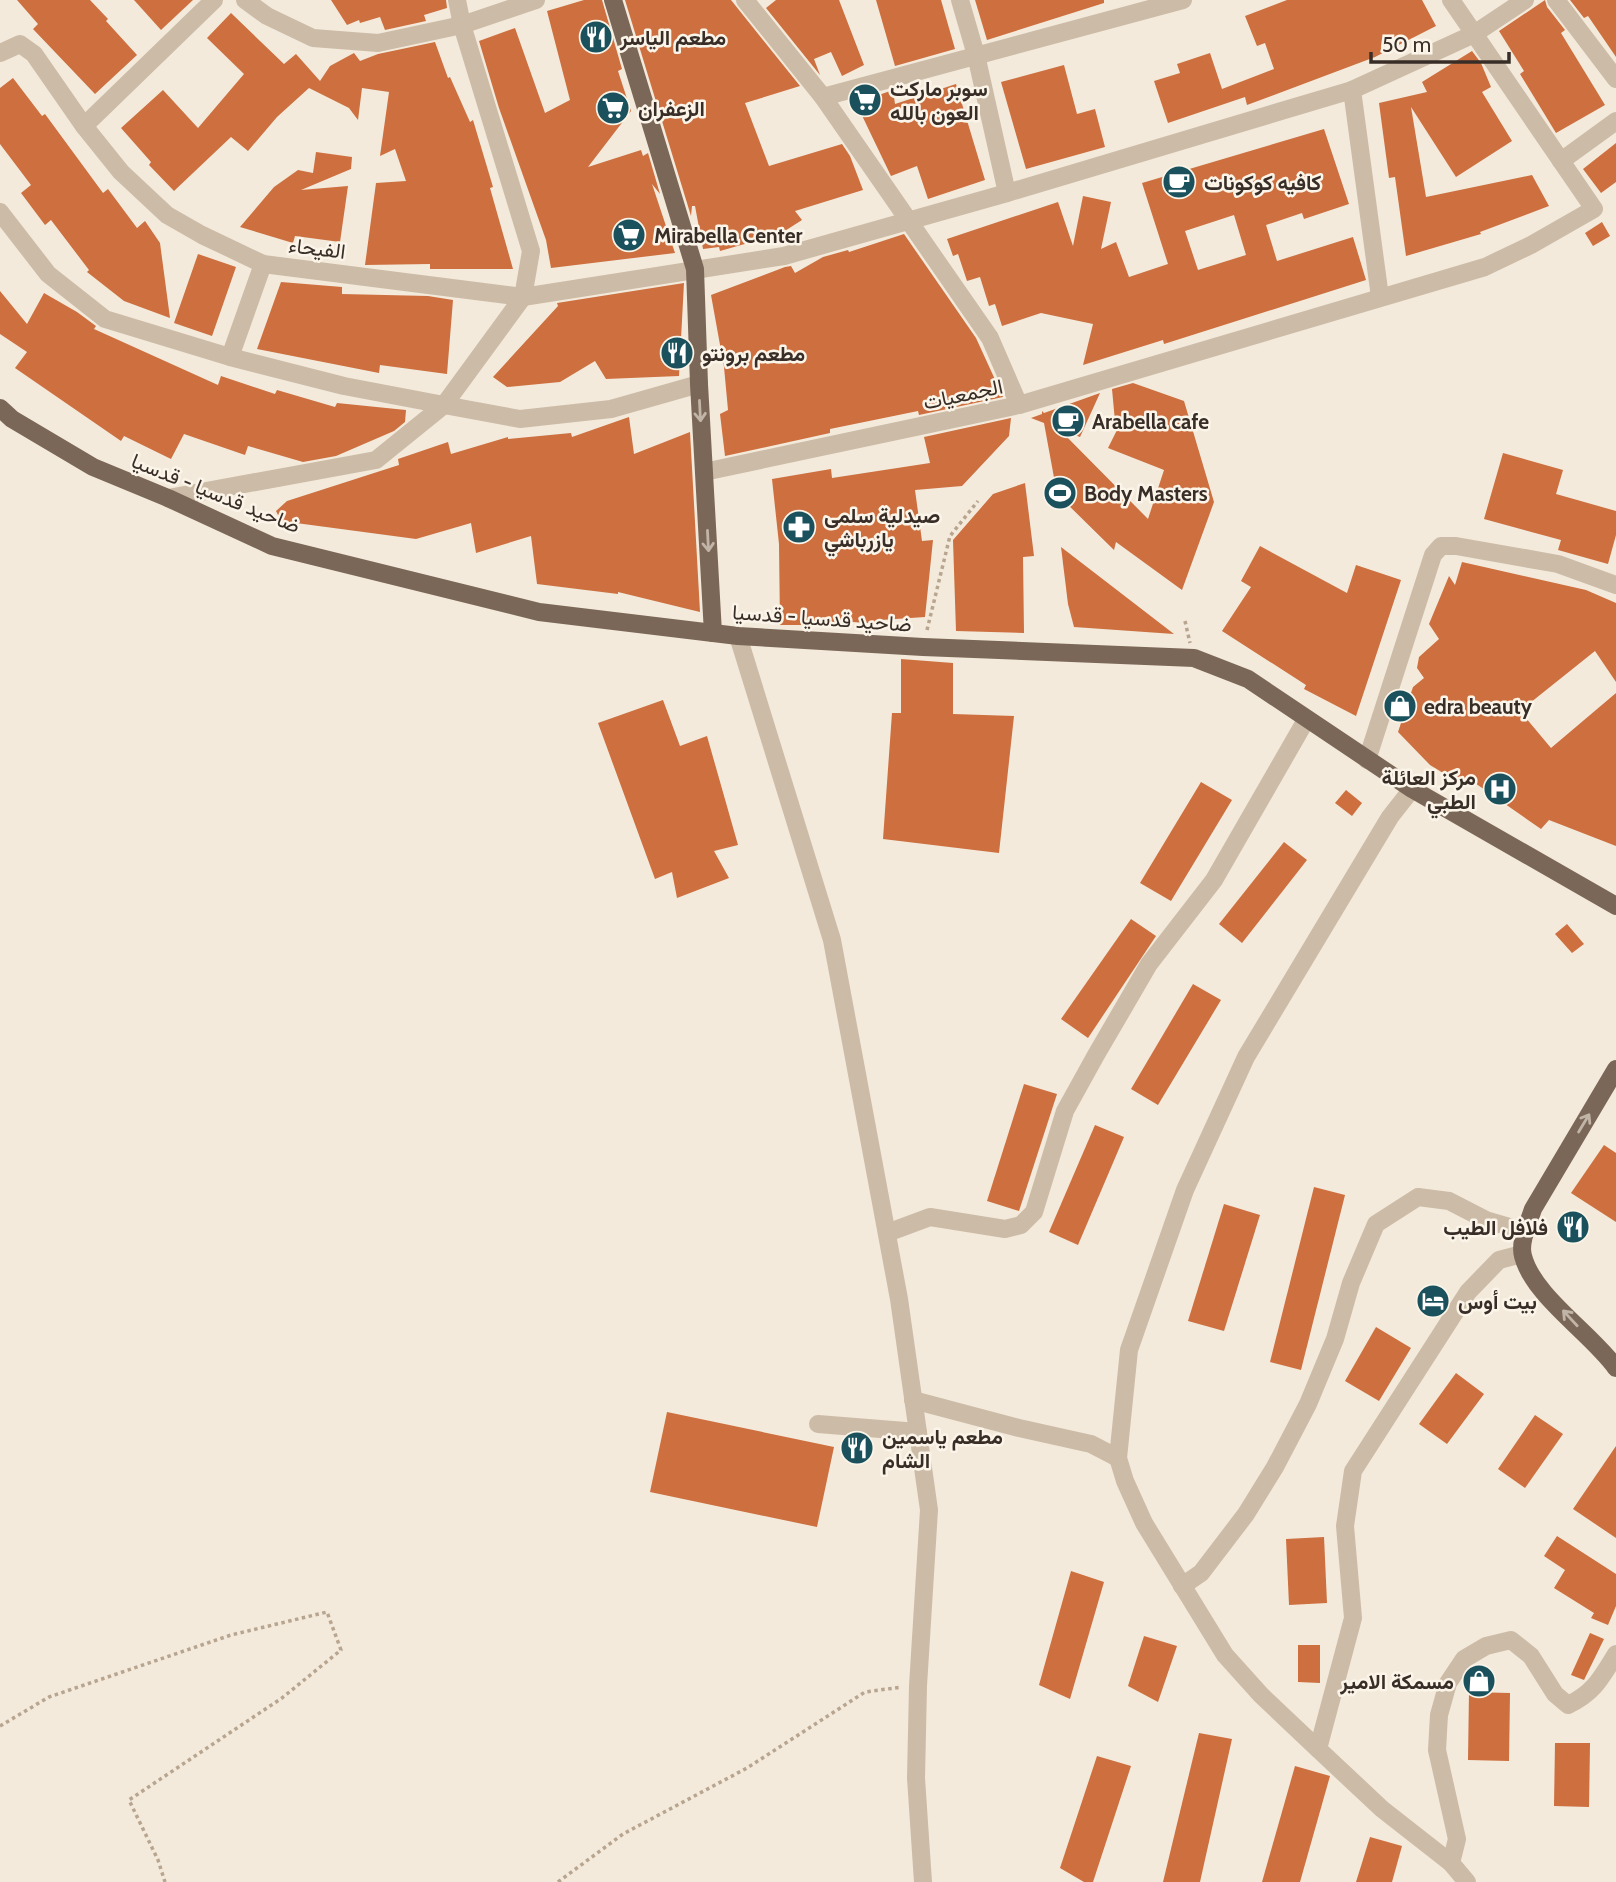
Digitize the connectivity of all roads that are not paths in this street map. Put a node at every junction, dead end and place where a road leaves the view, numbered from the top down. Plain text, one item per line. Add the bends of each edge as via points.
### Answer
1 (214, 0) edge
2 (245, 0) edge
3 (457, 0) edge
4 (536, 0) edge
5 (614, 0) edge
6 (745, 0) edge
7 (960, 0) edge
8 (1184, 0) edge
9 (1451, 0) edge
10 (1525, 0) edge
11 (1556, 0) edge
12 (462, 24) junction
13 (1474, 34) junction
14 (0, 53) edge
15 (976, 55) junction
16 (1616, 79) edge
17 (1352, 90) junction
18 (823, 97) junction
19 (1616, 121) edge
20 (84, 126) junction
21 (1561, 161) junction
22 (1007, 193) junction
23 (0, 212) edge
24 (908, 220) junction
25 (263, 264) junction
26 (695, 269) junction
27 (523, 297) junction
28 (1380, 297) junction
29 (230, 357) junction
30 (699, 383) junction
31 (1019, 404) junction
32 (444, 405) junction
33 (0, 408) edge
34 (704, 472) junction
35 (168, 498) junction
36 (1616, 585) edge
37 (713, 634) junction
38 (738, 636) junction
39 (1306, 720) junction
40 (1367, 760) junction
41 (1412, 789) junction
42 (1616, 906) edge
43 (1616, 1069) edge
44 (1526, 1231) junction
45 (887, 1233) junction
46 (1522, 1254) junction
47 (1616, 1368) edge
48 (913, 1400) junction
49 (818, 1424) dead end
50 (918, 1432) junction
51 (1118, 1458) junction
52 (1182, 1586) junction
53 (1616, 1654) edge
54 (1318, 1749) junction
55 (1451, 1863) junction
56 (923, 1882) edge
57 (1467, 1882) edge

1 - 20 street
2 - 12 street via 313,38 378,43
3 - 12 street
4 - 12 street
5 - 26 main road
6 - 18 street, الجمعيات
7 - 15 street
8 - 15 street
9 - 13 street
10 - 13 street
11 - 16 street
12 - 27 street via 531,251
13 - 17 street
13 - 21 street
14 - 20 street, الفيحاء via 20,44 34,54
15 - 18 street
15 - 22 street
17 - 22 street
17 - 28 street
18 - 24 street, الجمعيات
19 - 21 street
20 - 25 street, الفيحاء via 121,172 167,215
21 - 28 street via 1594,209 1485,267
22 - 24 street
23 - 29 street via 48,274 105,319
24 - 26 street via 784,256
24 - 31 street, الجمعيات via 990,338
25 - 27 street, الفيحاء
25 - 29 street
26 - 27 street, الفيحاء
26 - 30 main road
27 - 32 street
28 - 31 street
29 - 32 street
30 - 32 street via 611,409 520,419
30 -> 34 main road
31 - 34 street, الجمعيات
32 - 35 street via 376,460
33 - 35 main road, ضاحيد قدسيا - قدسيا via 93,467
34 -> 37 main road
35 - 37 main road, ضاحيد قدسيا - قدسيا via 272,546 512,606
36 - 40 street via 1558,564 1441,546 1433,555
37 - 38 main road, ضاحيد قدسيا - قدسيا
38 - 39 main road, ضاحيد قدسيا - قدسيا via 1194,658 1248,679
38 - 45 street via 832,940
39 - 40 main road, ضاحيد قدسيا - قدسيا
39 - 45 street via 1214,880 1149,964 1065,1111 1034,1212 1021,1225 1005,1228 930,1217
40 - 41 main road, ضاحيد قدسيا - قدسيا
41 - 42 main road, ضاحيد قدسيا - قدسيا
41 - 51 street via 1390,817 1246,1057 1185,1190 1129,1350
44 -> 43 main road via 1533,1209
44 - 46 main road
44 - 52 street via 1486,1220 1449,1201 1418,1197 1376,1224 1313,1393 1275,1467 1201,1573
45 - 48 street
47 -> 46 main road via 1535,1281
46 - 54 street via 1499,1260 1468,1292 1353,1471 1345,1525 1353,1618
48 - 50 street
48 - 51 street via 1091,1444
49 - 50 street
50 - 56 street via 929,1510 916,1778
51 - 52 street via 1144,1523
52 - 54 street via 1225,1655
53 - 55 street via 1584,1697 1568,1705 1555,1694 1531,1656 1511,1640 1486,1646 1464,1659 1448,1683 1439,1715 1437,1750 1457,1839
54 - 55 street via 1382,1809
55 - 57 street

